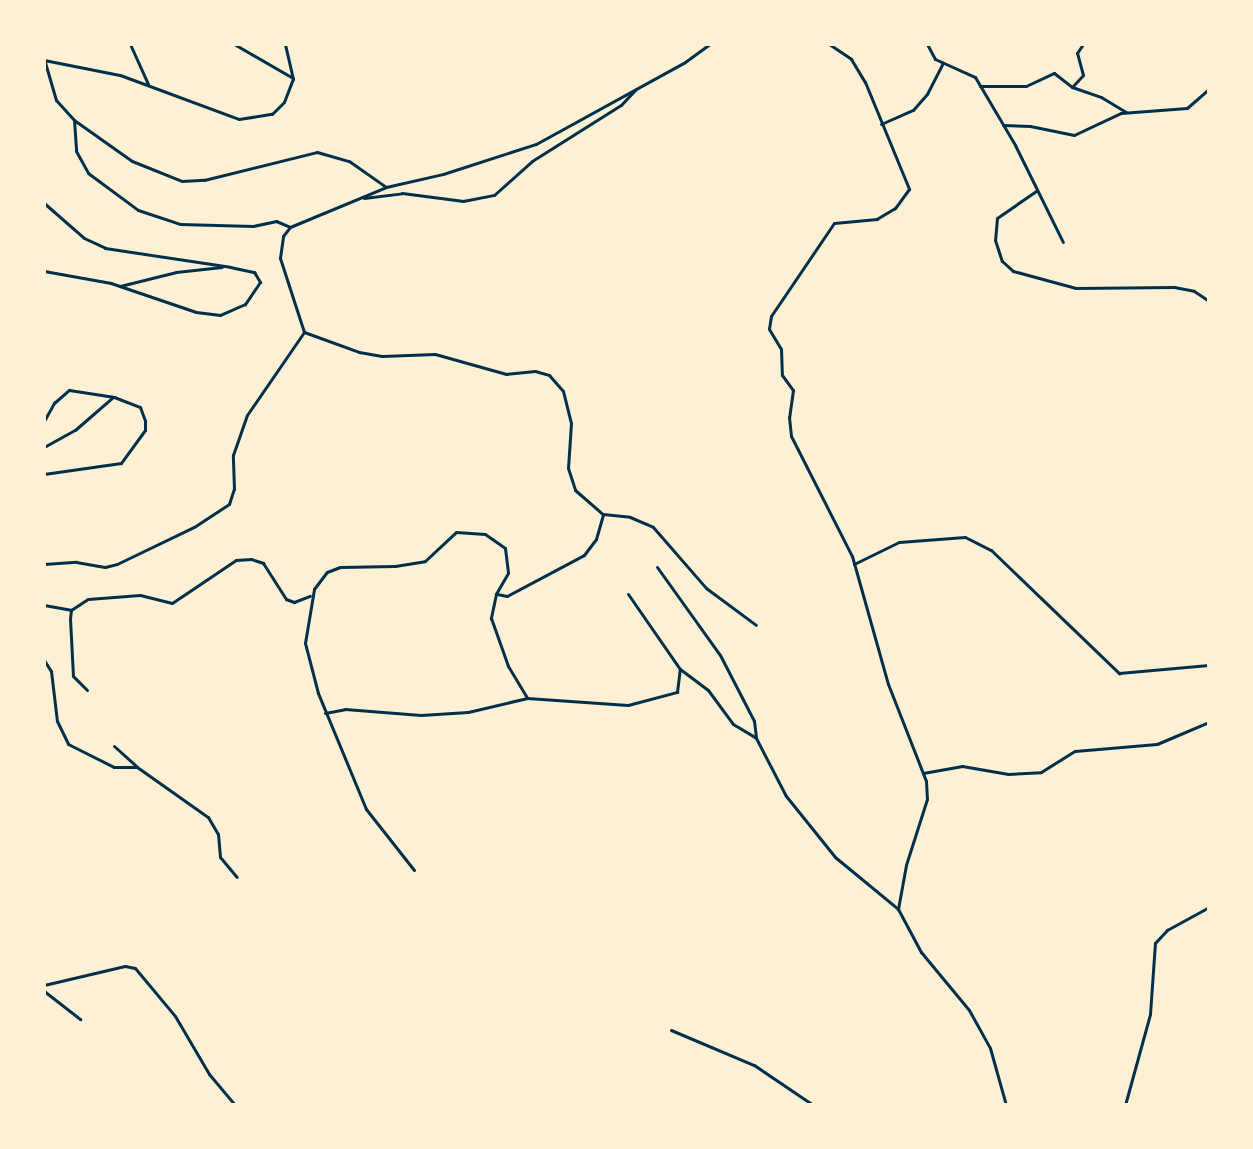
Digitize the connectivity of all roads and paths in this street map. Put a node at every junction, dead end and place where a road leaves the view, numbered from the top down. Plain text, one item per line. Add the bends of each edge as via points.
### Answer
1 (130, 44) edge
2 (285, 44) edge
3 (710, 44) edge
4 (829, 44) edge
5 (927, 44) edge
6 (1083, 44) edge
7 (238, 45) edge
8 (44, 60) edge
9 (943, 63) junction
10 (293, 79) junction
11 (148, 84) junction
12 (640, 86) junction
13 (980, 86) junction
14 (1072, 87) junction
15 (1209, 89) edge
16 (1126, 112) junction
17 (74, 120) junction
18 (881, 124) junction
19 (1003, 125) junction
20 (386, 187) junction
21 (1036, 191) junction
22 (360, 198) junction
23 (44, 203) edge
24 (290, 227) junction
25 (1063, 242) dead end
26 (230, 267) junction
27 (44, 271) edge
28 (120, 286) junction
29 (1209, 301) edge
30 (304, 332) junction
31 (114, 397) junction
32 (44, 421) edge
33 (44, 447) edge
34 (44, 474) edge
35 (603, 514) junction
36 (44, 564) edge
37 (854, 564) junction
38 (657, 567) dead end
39 (496, 594) junction
40 (628, 594) dead end
41 (310, 596) junction
42 (44, 605) edge
43 (71, 610) junction
44 (756, 625) dead end
45 (44, 660) edge
46 (1209, 665) edge
47 (680, 669) junction
48 (87, 690) dead end
49 (527, 698) junction
50 (325, 713) junction
51 (1209, 722) edge
52 (756, 738) junction
53 (114, 746) dead end
54 (137, 767) junction
55 (923, 773) junction
56 (414, 870) dead end
57 (237, 877) dead end
58 (1209, 907) edge
59 (898, 909) junction
60 (44, 985) edge
61 (44, 991) edge
62 (80, 1019) dead end
63 (671, 1030) dead end
64 (235, 1105) edge
65 (813, 1105) edge
66 (1006, 1105) edge
67 (1125, 1105) edge

1 - 11 street
2 - 10 street
3 - 12 street
4 - 18 street via 851,59
5 - 9 street via 931,55
6 - 14 street via 1077,53 1083,75
7 - 10 street
8 - 11 street
8 - 17 street via 56,100
9 - 13 street via 975,77
9 - 18 street via 913,110
10 - 11 street via 284,102 272,114 239,119
12 - 20 street via 536,144
12 - 22 street via 621,105 532,161 494,195 463,201 402,193
13 - 14 street via 1026,86 1054,73
13 - 19 street
14 - 16 street
15 - 16 street via 1180,110
16 - 19 street via 1074,135
17 - 20 street via 132,161 182,181 317,152 349,161
17 - 24 street via 76,151 88,173 138,210 180,224 253,226 276,221
18 - 37 street via 909,189 895,208 877,219 834,223 771,316 769,329 781,349 782,375 793,390 791,436
19 - 21 street
20 - 22 street
21 - 25 street
21 - 29 street via 997,218 995,240 1002,261 1013,271 1076,288 1174,287
22 - 24 street
23 - 26 street via 84,238 105,248
24 - 30 street via 280,258
26 - 28 street via 176,272
26 - 28 street via 254,272 260,282 245,304 220,315
27 - 28 street
30 - 35 street via 359,352 435,354 506,374 549,375 563,391 571,423 572,482
30 - 36 street via 247,415 233,455 231,499 222,510 105,567
31 - 32 street via 69,390
31 - 33 street via 75,430
31 - 34 street via 144,413 145,430 127,458 111,467
35 - 39 street via 596,539 584,555 507,596
35 - 44 street via 653,527 706,588
37 - 46 street via 899,542 965,537 991,550 1119,673
37 - 55 street via 888,684
38 - 52 street via 720,655 754,721
39 - 41 street via 508,573 505,548 474,531 456,532 425,561 327,572
39 - 49 street via 491,618 508,666
40 - 47 street
41 - 43 street via 286,599 263,563 251,559 236,560 179,601 117,595 88,599
41 - 50 street via 305,643
42 - 43 street
43 - 48 street via 73,676
45 - 54 street via 51,671 57,721 68,744 114,767
47 - 49 street via 677,692 628,705
47 - 52 street via 708,690 733,724
49 - 50 street via 468,712
50 - 56 street via 366,809
51 - 55 street via 1157,744 1075,751 1041,772 1008,774 962,766
52 - 59 street via 786,796 835,857
53 - 54 street
54 - 57 street via 208,817 218,834 220,857
55 - 59 street via 927,799
58 - 67 street via 1167,930 1155,943 1150,1014
59 - 66 street via 921,952 977,1023
60 - 64 street via 135,968 175,1016 209,1074
61 - 62 street
63 - 65 street via 754,1065

